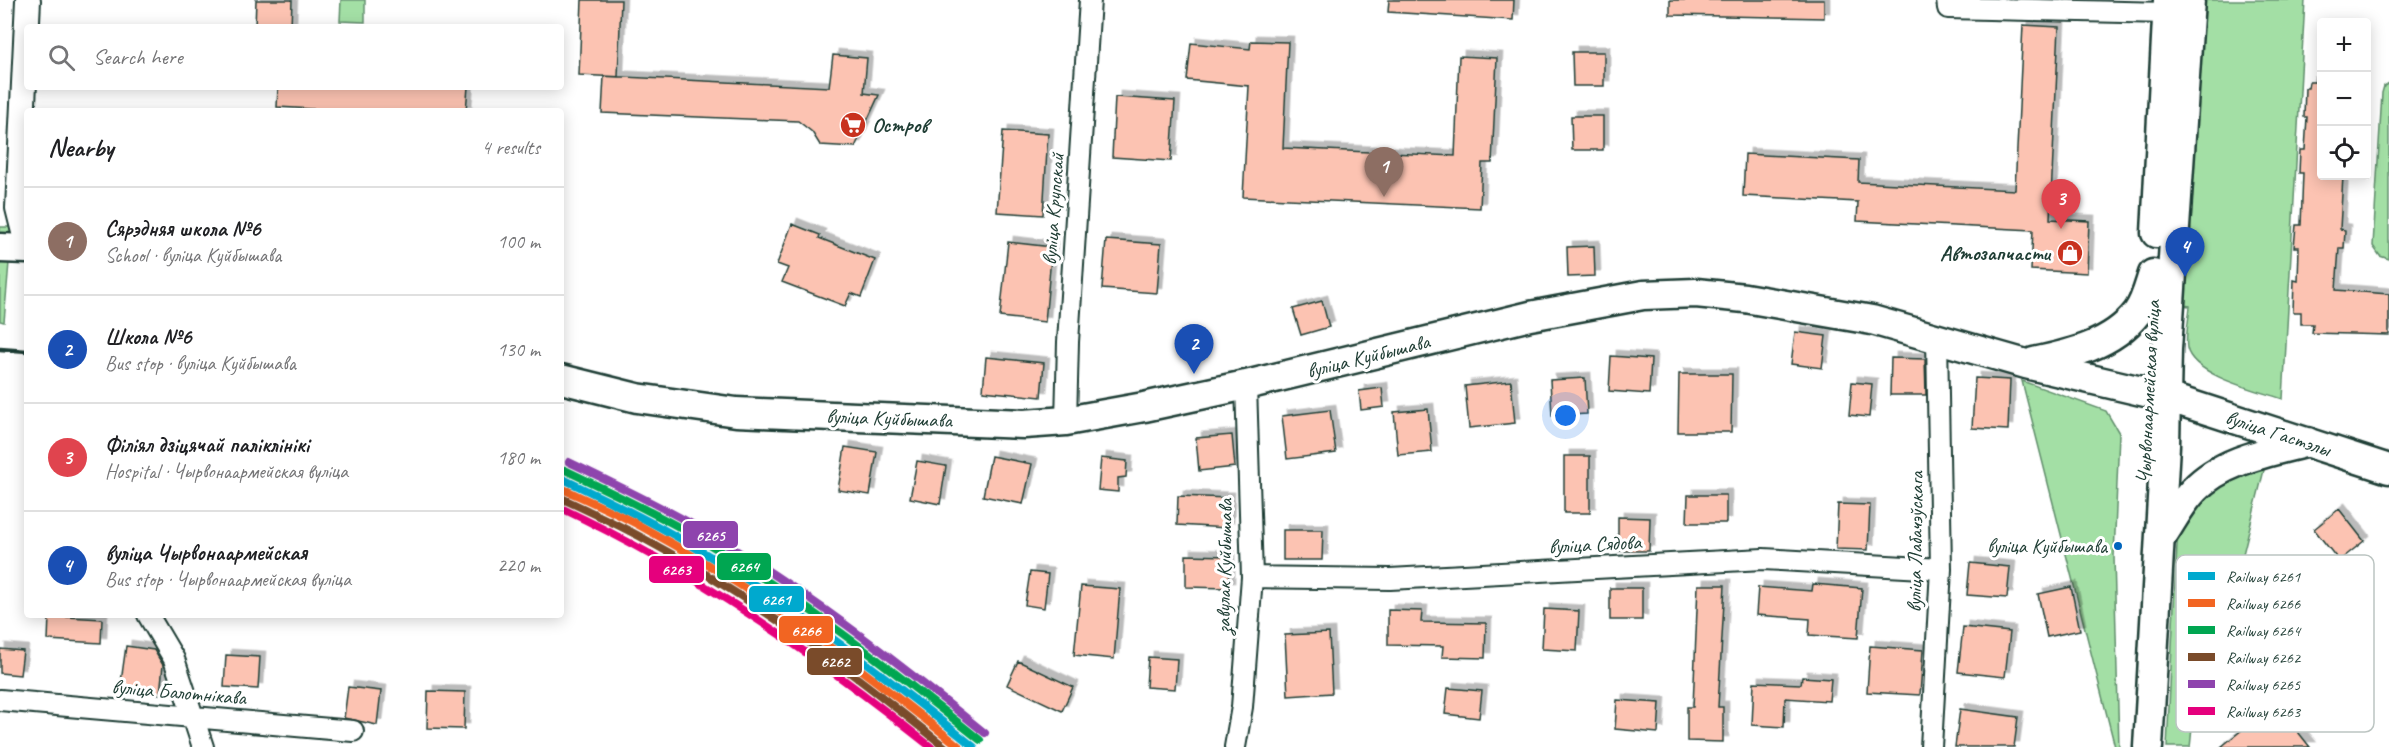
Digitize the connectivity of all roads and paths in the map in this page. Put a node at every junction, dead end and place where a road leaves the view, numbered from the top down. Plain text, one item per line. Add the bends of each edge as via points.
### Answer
1 (27, 0) edge
2 (1090, 0) edge
3 (1947, 0) edge
4 (2178, 10) edge
5 (26, 24) edge
6 (24, 69) edge
7 (24, 232) edge
8 (0, 248) edge
9 (24, 249) edge
10 (2153, 274) junction
11 (1937, 337) junction
12 (2026, 364) junction
13 (564, 380) edge
14 (1246, 385) junction
15 (2157, 394) junction
16 (1066, 421) junction
17 (2308, 442) junction
18 (2389, 469) edge
19 (2160, 540) junction
20 (1941, 569) junction
21 (1252, 577) junction
22 (150, 618) edge
23 (0, 700) edge
24 (193, 717) junction
25 (353, 731) dead end
26 (203, 747) edge
27 (1236, 747) edge
28 (1931, 747) edge
29 (2130, 747) edge
30 (2148, 747) edge

1 - 5 street
2 - 16 street, вуліца Крупскай
3 - 4 street via 1948,8
4 - 10 main road, Чырвонаармейская вуліца
4 - 15 main road, Чырвонаармейская вуліца via 2167,349
6 - 7 street via 18,208
8 - 9 main road
10 - 12 main road via 2138,312 2103,341 2078,352
10 - 15 main road, Чырвонаармейская вуліца
11 - 12 main road, вуліца Куйбышава
11 - 14 main road, вуліца Куйбышава via 1872,320 1746,298 1696,293 1643,295 1530,316
11 - 20 street, вуліца Лабачэўскага
12 - 15 main road, вуліца Куйбышава
13 - 16 main road, вуліца Куйбышава via 637,398 736,412 1024,424
14 - 16 main road, вуліца Куйбышава
14 - 21 street, завулак Куйбышава
15 - 17 main road, вуліца Гастэлы
15 - 19 main road, Чырвонаармейская вуліца
15 - 29 main road, Чырвонаармейская вуліца
17 - 18 main road, вуліца Гастэлы
17 - 19 main road via 2253,456 2220,471 2194,489
19 - 30 main road, Чырвонаармейская вуліца
20 - 21 street, вуліца Сядова via 1763,559 1390,579
20 - 28 street, вуліца Лабачэўскага
21 - 27 street, завулак Куйбышава
22 - 24 street via 174,659
23 - 24 street, вуліца Балотнікава
24 - 25 street, вуліца Балотнікава
24 - 26 street

